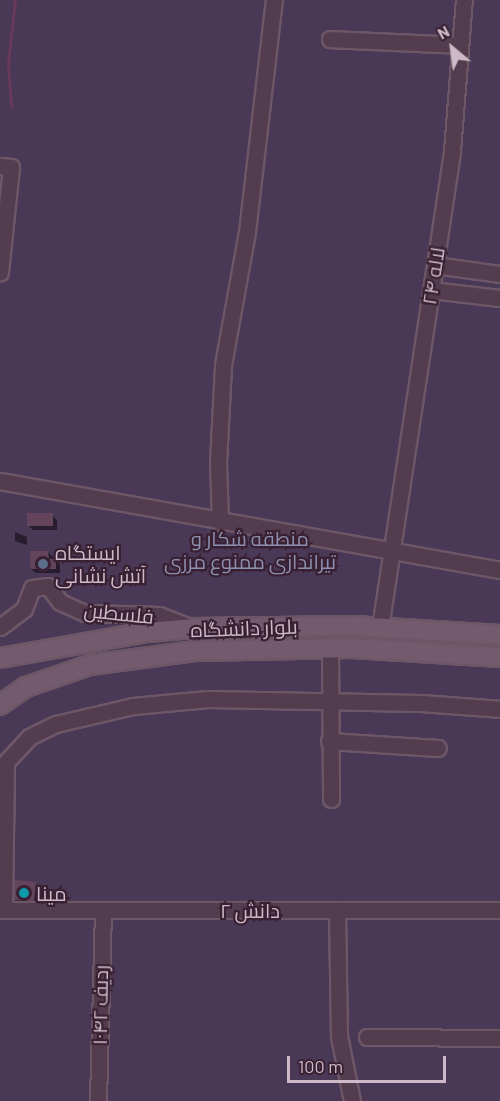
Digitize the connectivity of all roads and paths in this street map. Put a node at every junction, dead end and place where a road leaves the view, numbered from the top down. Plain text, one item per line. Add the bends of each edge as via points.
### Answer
1 (274, 0) edge
2 (464, 0) edge
3 (330, 39) dead end
4 (460, 45) junction
5 (6, 167) edge
6 (3, 237) edge
7 (435, 265) junction
8 (0, 272) edge
9 (500, 274) edge
10 (431, 290) junction
11 (500, 298) edge
12 (0, 481) edge
13 (220, 522) junction
14 (390, 551) junction
15 (499, 565) edge
16 (0, 627) edge
17 (194, 628) junction
18 (380, 628) junction
19 (500, 635) edge
20 (330, 648) junction
21 (500, 657) edge
22 (0, 658) edge
23 (329, 701) junction
24 (0, 705) edge
25 (500, 709) edge
26 (329, 741) junction
27 (438, 748) dead end
28 (331, 799) dead end
29 (2, 910) edge
30 (103, 910) junction
31 (337, 910) junction
32 (500, 910) edge
33 (367, 1037) dead end
34 (500, 1038) edge
35 (98, 1101) edge
36 (352, 1101) edge

1 - 13 street via 247,232 223,366 218,462
2 - 4 street, لاله ۲۴
3 - 4 street
4 - 7 street, لاله ۲۴ via 452,151
5 - 6 street
6 - 8 street
7 - 9 street
7 - 10 street, لاله ۲۴
10 - 11 street
10 - 14 street, لاله ۲۴
12 - 13 street
13 - 14 street
14 - 15 street
14 - 18 street, لاله ۲۴
16 - 17 street, فلسطین via 24,609 32,588 48,586 60,602 85,613 159,615
17 - 18 main road, بلوار دانشگاه
17 - 22 main road, بلوار دانشگاه via 148,632
18 - 19 main road, بلوار دانشگاه
20 - 21 main road, بلوار دانشگاه
20 - 23 street
20 - 24 main road, بلوار دانشگاه via 195,651 100,664 53,676
23 - 25 street
23 - 26 street
23 - 29 street via 208,699 133,706 56,724 29,737 6,762
26 - 27 street
26 - 28 street
29 - 30 street, دانش ۲
30 - 31 street, دانش ۲
30 - 35 street, ردیف ۱۰۴۲
31 - 32 street, دانش ۲
31 - 36 street via 339,1036
33 - 34 street

